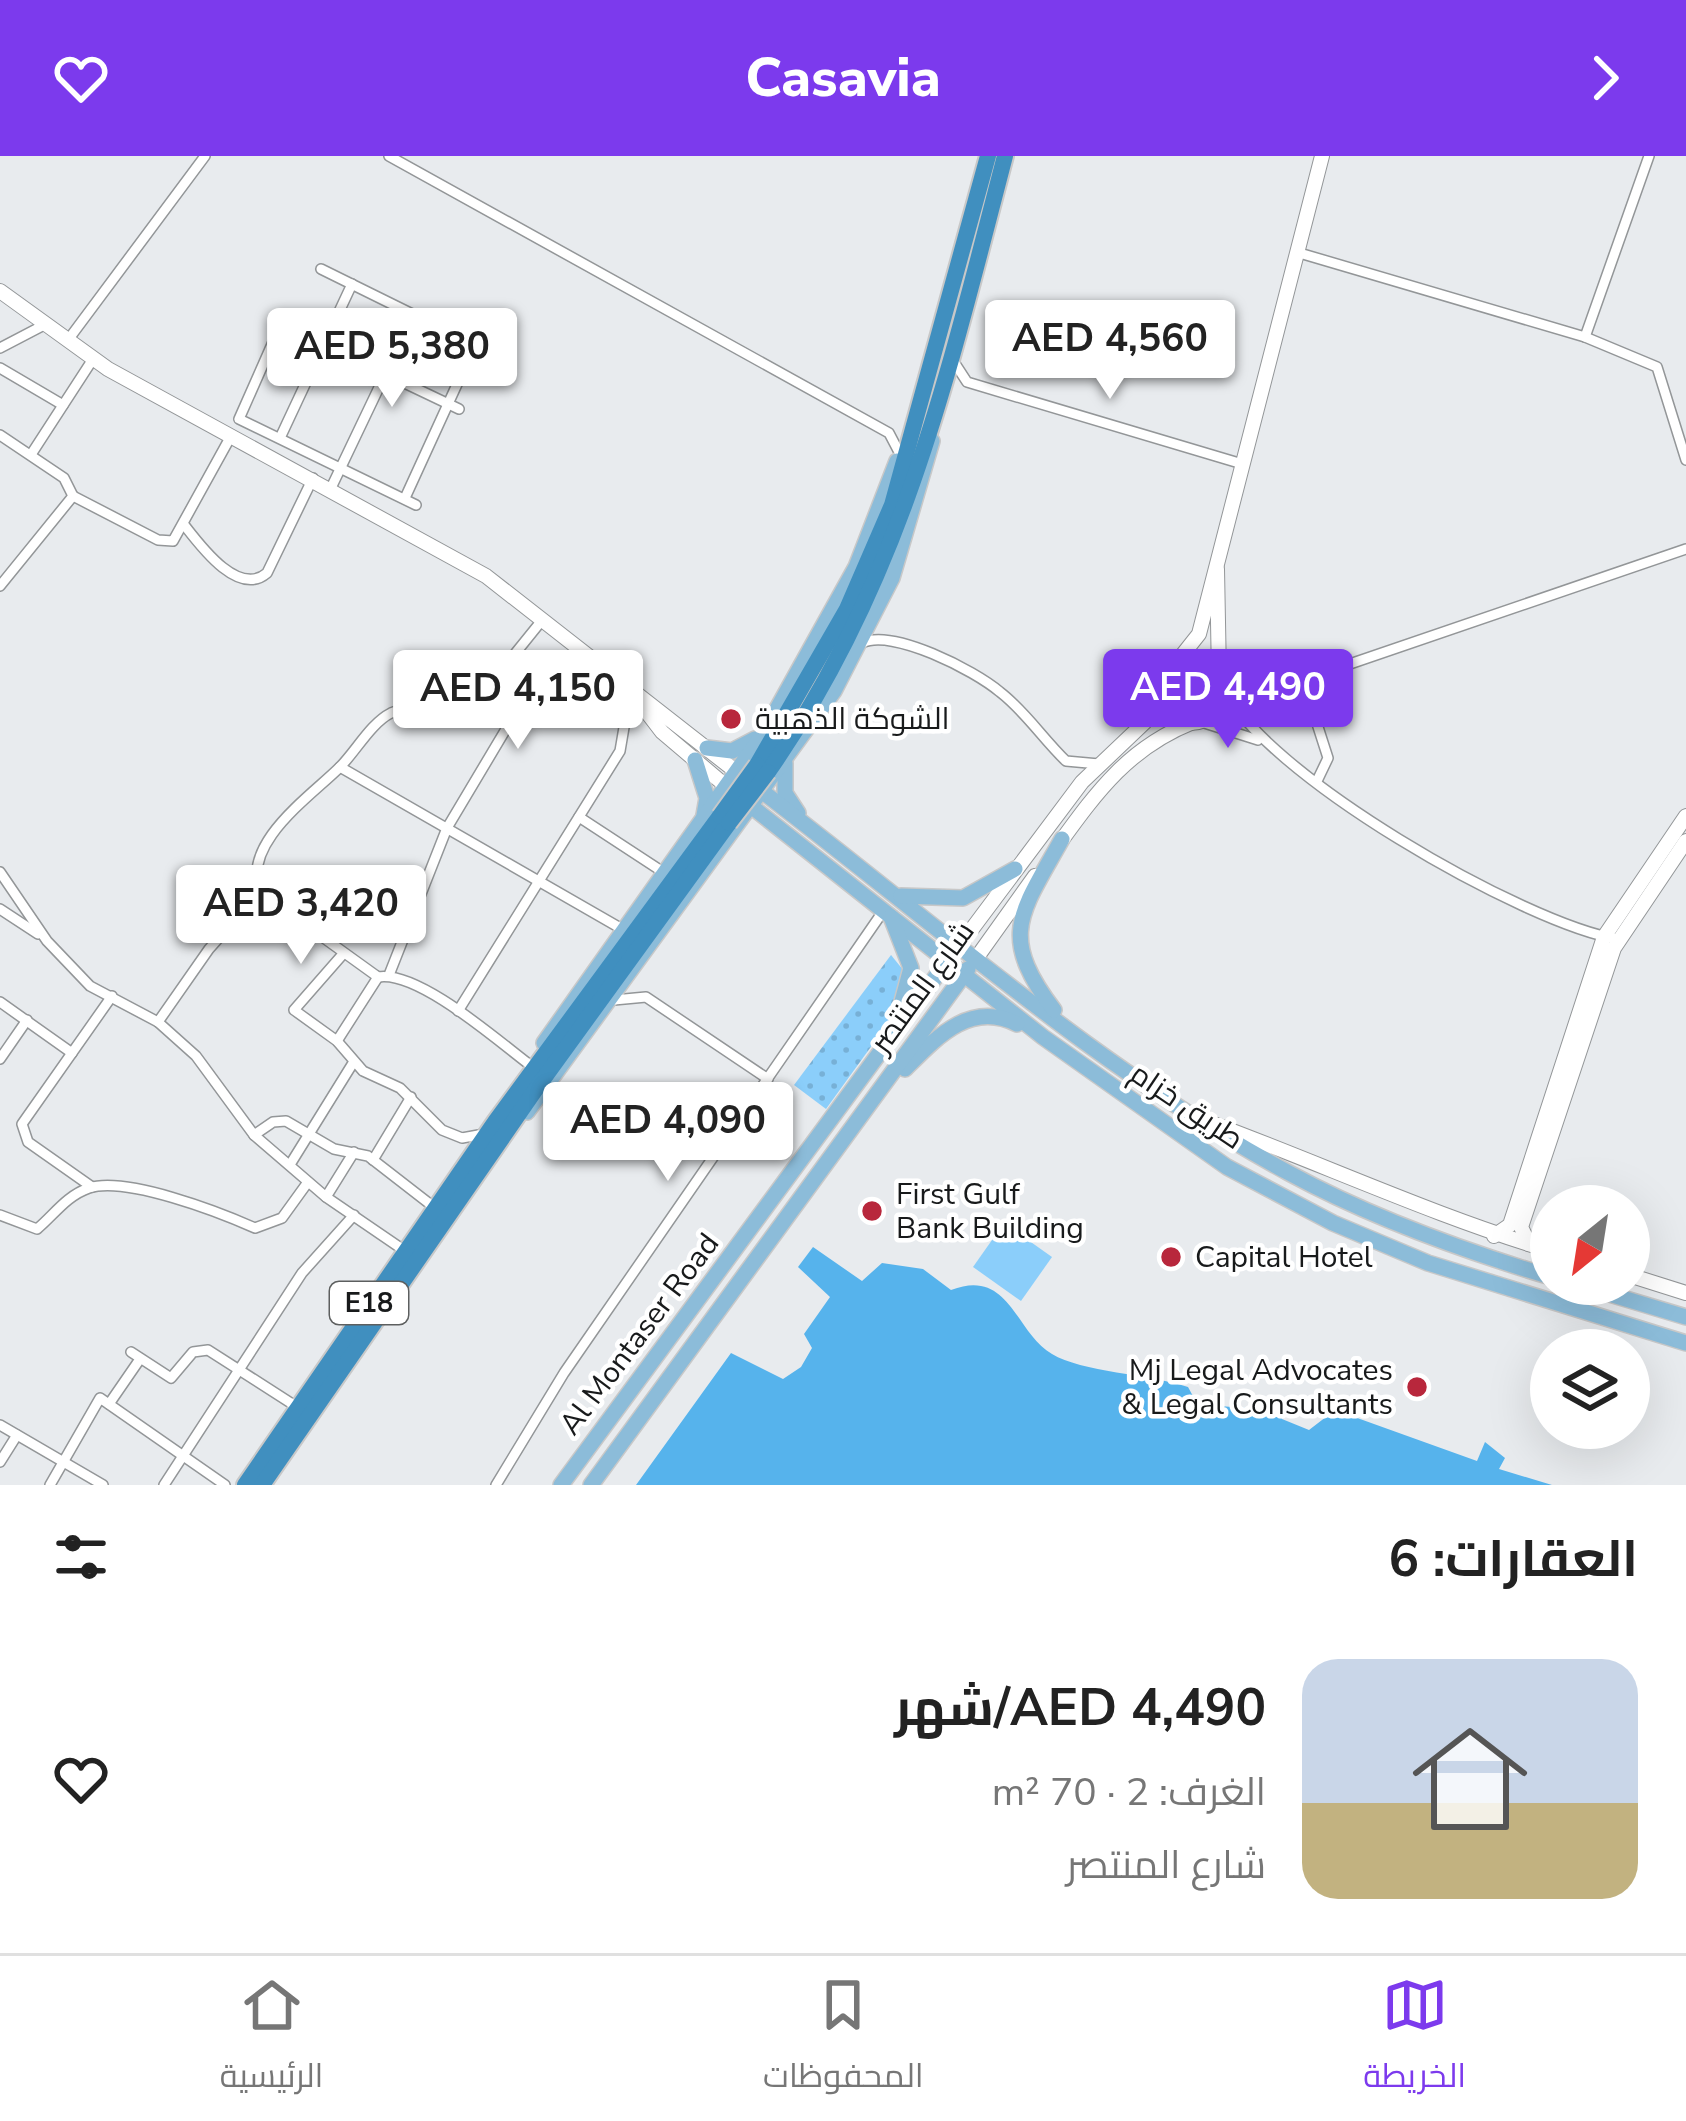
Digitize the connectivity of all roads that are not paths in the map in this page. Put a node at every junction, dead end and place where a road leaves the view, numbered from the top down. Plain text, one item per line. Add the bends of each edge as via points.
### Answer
1 (205, 156) edge
2 (389, 156) edge
3 (988, 156) edge
4 (1005, 156) edge
5 (1322, 156) edge
6 (1649, 156) edge
7 (1296, 252) junction
8 (321, 269) dead end
9 (352, 284) junction
10 (0, 291) edge
11 (414, 314) junction
12 (46, 324) junction
13 (1585, 337) junction
14 (68, 340) junction
15 (323, 345) junction
16 (0, 348) edge
17 (952, 358) junction
18 (93, 359) junction
19 (0, 368) edge
20 (384, 373) junction
21 (967, 382) junction
22 (943, 395) junction
23 (63, 405) junction
24 (454, 406) junction
25 (918, 408) junction
26 (938, 414) junction
27 (884, 430) junction
28 (0, 436) edge
29 (231, 436) junction
30 (280, 438) junction
31 (32, 454) junction
32 (900, 454) junction
33 (1686, 460) edge
34 (1239, 463) junction
35 (340, 466) junction
36 (313, 478) junction
37 (331, 488) junction
38 (73, 496) junction
39 (405, 498) junction
40 (416, 505) dead end
41 (185, 526) junction
42 (1219, 539) junction
43 (1686, 549) edge
44 (0, 586) edge
45 (878, 609) junction
46 (543, 619) junction
47 (892, 637) junction
48 (862, 644) junction
49 (508, 656) junction
50 (1176, 662) junction
51 (1221, 680) junction
52 (628, 688) junction
53 (1159, 694) junction
54 (1196, 722) junction
55 (763, 734) junction
56 (1269, 746) junction
57 (701, 754) junction
58 (1099, 764) junction
59 (340, 767) junction
60 (770, 767) junction
61 (732, 780) junction
62 (1318, 781) junction
63 (765, 793) junction
64 (754, 808) junction
65 (1686, 816) edge
66 (579, 817) junction
67 (720, 825) junction
68 (807, 825) junction
69 (447, 828) junction
70 (790, 835) junction
71 (1062, 839) junction
72 (1686, 841) edge
73 (1015, 869) junction
74 (0, 872) edge
75 (663, 872) junction
76 (538, 878) junction
77 (260, 892) junction
78 (897, 895) junction
79 (0, 909) edge
80 (887, 912) junction
81 (622, 929) junction
82 (1611, 938) junction
83 (47, 940) junction
84 (960, 945) junction
85 (343, 954) junction
86 (948, 960) junction
87 (975, 960) junction
88 (964, 975) junction
89 (384, 976) junction
90 (112, 996) junction
91 (0, 1002) edge
92 (610, 1003) junction
93 (458, 1011) junction
94 (27, 1020) junction
95 (158, 1022) junction
96 (1063, 1022) junction
97 (1043, 1037) junction
98 (887, 1039) junction
99 (337, 1042) junction
100 (72, 1053) junction
101 (0, 1059) edge
102 (353, 1063) junction
103 (530, 1065) junction
104 (768, 1079) junction
105 (411, 1097) junction
106 (869, 1105) junction
107 (1197, 1118) junction
108 (496, 1130) junction
109 (254, 1135) junction
110 (309, 1135) junction
111 (462, 1138) junction
112 (354, 1152) junction
113 (373, 1160) junction
114 (468, 1160) junction
115 (291, 1163) junction
116 (1223, 1164) junction
117 (1289, 1173) junction
118 (308, 1182) junction
119 (92, 1187) junction
120 (326, 1197) junction
121 (435, 1208) junction
122 (0, 1215) edge
123 (354, 1215) junction
124 (1494, 1236) junction
125 (1529, 1244) joint
126 (405, 1251) junction
127 (1530, 1269) edge
128 (1650, 1282) edge
129 (1686, 1293) edge
130 (1646, 1305) edge
131 (1686, 1317) edge
132 (1686, 1343) edge
133 (242, 1372) junction
134 (109, 1404) junction
135 (297, 1407) junction
136 (0, 1425) edge
137 (17, 1435) junction
138 (184, 1456) junction
139 (66, 1461) junction
140 (0, 1462) edge
141 (50, 1485) edge
142 (103, 1485) edge
143 (164, 1485) edge
144 (225, 1485) edge
145 (245, 1485) edge
146 (262, 1485) edge
147 (496, 1485) edge
148 (561, 1485) edge
149 (591, 1485) edge

1 - 14 street
2 - 27 street
3 - 25 highway, E18
4 - 17 highway, E18
5 - 7 street
6 - 13 street
7 - 13 street
7 - 34 street
8 - 9 street
9 - 11 street
9 - 15 street
10 - 12 street
11 - 20 street
11 - 24 street via 475,345
12 - 14 street
12 - 16 street
13 - 33 street via 1657,367
14 - 18 street
15 - 20 street
15 - 30 street
15 - 30 street via 287,327 277,333 238,419
17 - 21 street
17 - 22 highway, E18
18 - 23 street
18 - 29 street
19 - 23 street
20 - 24 street
20 - 35 street
21 - 22 street
21 - 34 street
22 - 26 highway, E18
23 - 31 street
24 - 39 street
25 - 27 street via 899,428
25 - 32 main road
25 - 60 highway, E18 via 870,560
26 - 45 main road via 909,529
26 - 60 highway, E18 via 848,646
27 - 32 street
28 - 31 street
29 - 36 street
29 - 41 street
30 - 35 street
31 - 38 street via 69,483
32 - 55 main road via 850,580
34 - 42 street
35 - 37 street
35 - 39 street
36 - 37 street
36 - 41 street via 257,581 228,570
37 - 46 street via 468,565
38 - 41 street via 163,542
38 - 44 street
39 - 40 street
42 - 50 street via 1198,634
42 - 51 street via 1214,635
43 - 62 street via 1303,680 1328,758
45 - 47 street
45 - 48 main road
46 - 49 street
46 - 52 street
47 - 48 street
47 - 58 street via 994,687 1066,761
48 - 60 main road
49 - 59 street via 464,717 395,711
49 - 69 street via 512,717
50 - 51 street via 1195,659
50 - 53 street
51 - 54 street via 1220,705
51 - 56 street via 1238,715
52 - 57 street
52 - 66 street via 624,744
53 - 54 street via 1168,712
53 - 58 street, شارع المنتصر via 1145,722
54 - 56 street via 1228,726
54 - 71 street, شارع المنتصر via 1114,770
55 - 57 main road via 732,751
55 - 61 main road
56 - 62 street
57 - 61 street
57 - 67 main road
58 - 73 street, شارع المنتصر
59 - 69 street
59 - 77 street via 286,815 255,874
60 - 63 main road
60 - 67 highway, E18, bridge
60 - 68 main road
61 - 63 main road, طريق خزام
61 - 64 main road, طريق خزام
61 - 67 main road
62 - 82 street via 1493,891
63 - 64 main road
63 - 68 main road, طريق خزام
64 - 67 main road
64 - 70 main road, طريق خزام
65 - 82 street
66 - 75 street
66 - 76 street
67 - 70 main road
67 - 75 main road
67 - 92 main road
67 - 108 highway, E18
68 - 78 main road, طريق خزام
69 - 76 street
69 - 89 street
70 - 80 main road, طريق خزام
71 - 87 street, شارع المنتصر
71 - 96 main road via 1022,914 1017,941 1028,977
72 - 82 street
73 - 78 main road via 963,898
73 - 84 street, شارع المنتصر
74 - 83 street
75 - 81 main road
76 - 81 street
76 - 93 street
77 - 85 street
77 - 95 street
78 - 84 main road, طريق خزام
79 - 83 street
80 - 86 main road, طريق خزام
80 - 98 main road via 911,968
80 - 104 street
81 - 103 main road
82 - 124 street via 1510,1225
82 - 125 street via 1521,1227
83 - 90 street via 90,986
84 - 86 main road, شارع المنتصر
84 - 87 main road, طريق خزام
85 - 89 street
85 - 99 street via 294,1010
86 - 88 main road, طريق خزام
86 - 98 main road, شارع المنتصر
87 - 88 main road, شارع المنتصر
87 - 96 main road, طريق خزام
88 - 97 main road, طريق خزام
88 - 106 main road, شارع المنتصر
89 - 93 street
89 - 99 street
90 - 95 street
90 - 100 street
91 - 94 street
92 - 104 street via 646,997
92 - 108 main road
93 - 103 street
94 - 100 street
94 - 101 street
95 - 109 street via 196,1056
96 - 107 main road, طريق خزام
97 - 106 main road via 1003,1017 963,1020 940,1032
97 - 116 main road, طريق خزام
98 - 148 main road, Al Montaser Road
99 - 102 street
100 - 119 street via 22,1130
102 - 105 street
102 - 110 street
103 - 108 main road
104 - 147 street
105 - 111 street via 434,1124
105 - 113 street
106 - 149 main road, شارع المنتصر
107 - 117 main road, طريق خزام
107 - 124 street
108 - 111 street
108 - 114 highway, E18
108 - 146 highway, E18
109 - 110 street via 280,1120
109 - 115 street
110 - 112 street
110 - 115 street
111 - 114 street
112 - 113 street
112 - 120 street
113 - 121 street
114 - 121 highway, E18
115 - 118 street
116 - 117 main road via 1238,1151
116 - 132 main road, طريق خزام via 1428,1263
117 - 127 main road, طريق خزام via 1429,1237
118 - 119 street via 282,1218 255,1228 189,1204
118 - 120 street
119 - 122 street via 37,1228
120 - 123 street
121 - 126 highway, E18
123 - 126 street
123 - 133 street via 302,1274
124 - 125 street
126 - 135 highway, E18
128 - 129 street
130 - 131 main road
133 - 134 street via 202,1348 171,1378 135,1356
133 - 135 street
133 - 138 street
134 - 138 street
134 - 139 street via 100,1398
135 - 145 highway, E18
136 - 137 street
137 - 139 street
137 - 140 street
138 - 143 street
138 - 144 street
139 - 141 street
139 - 142 street

